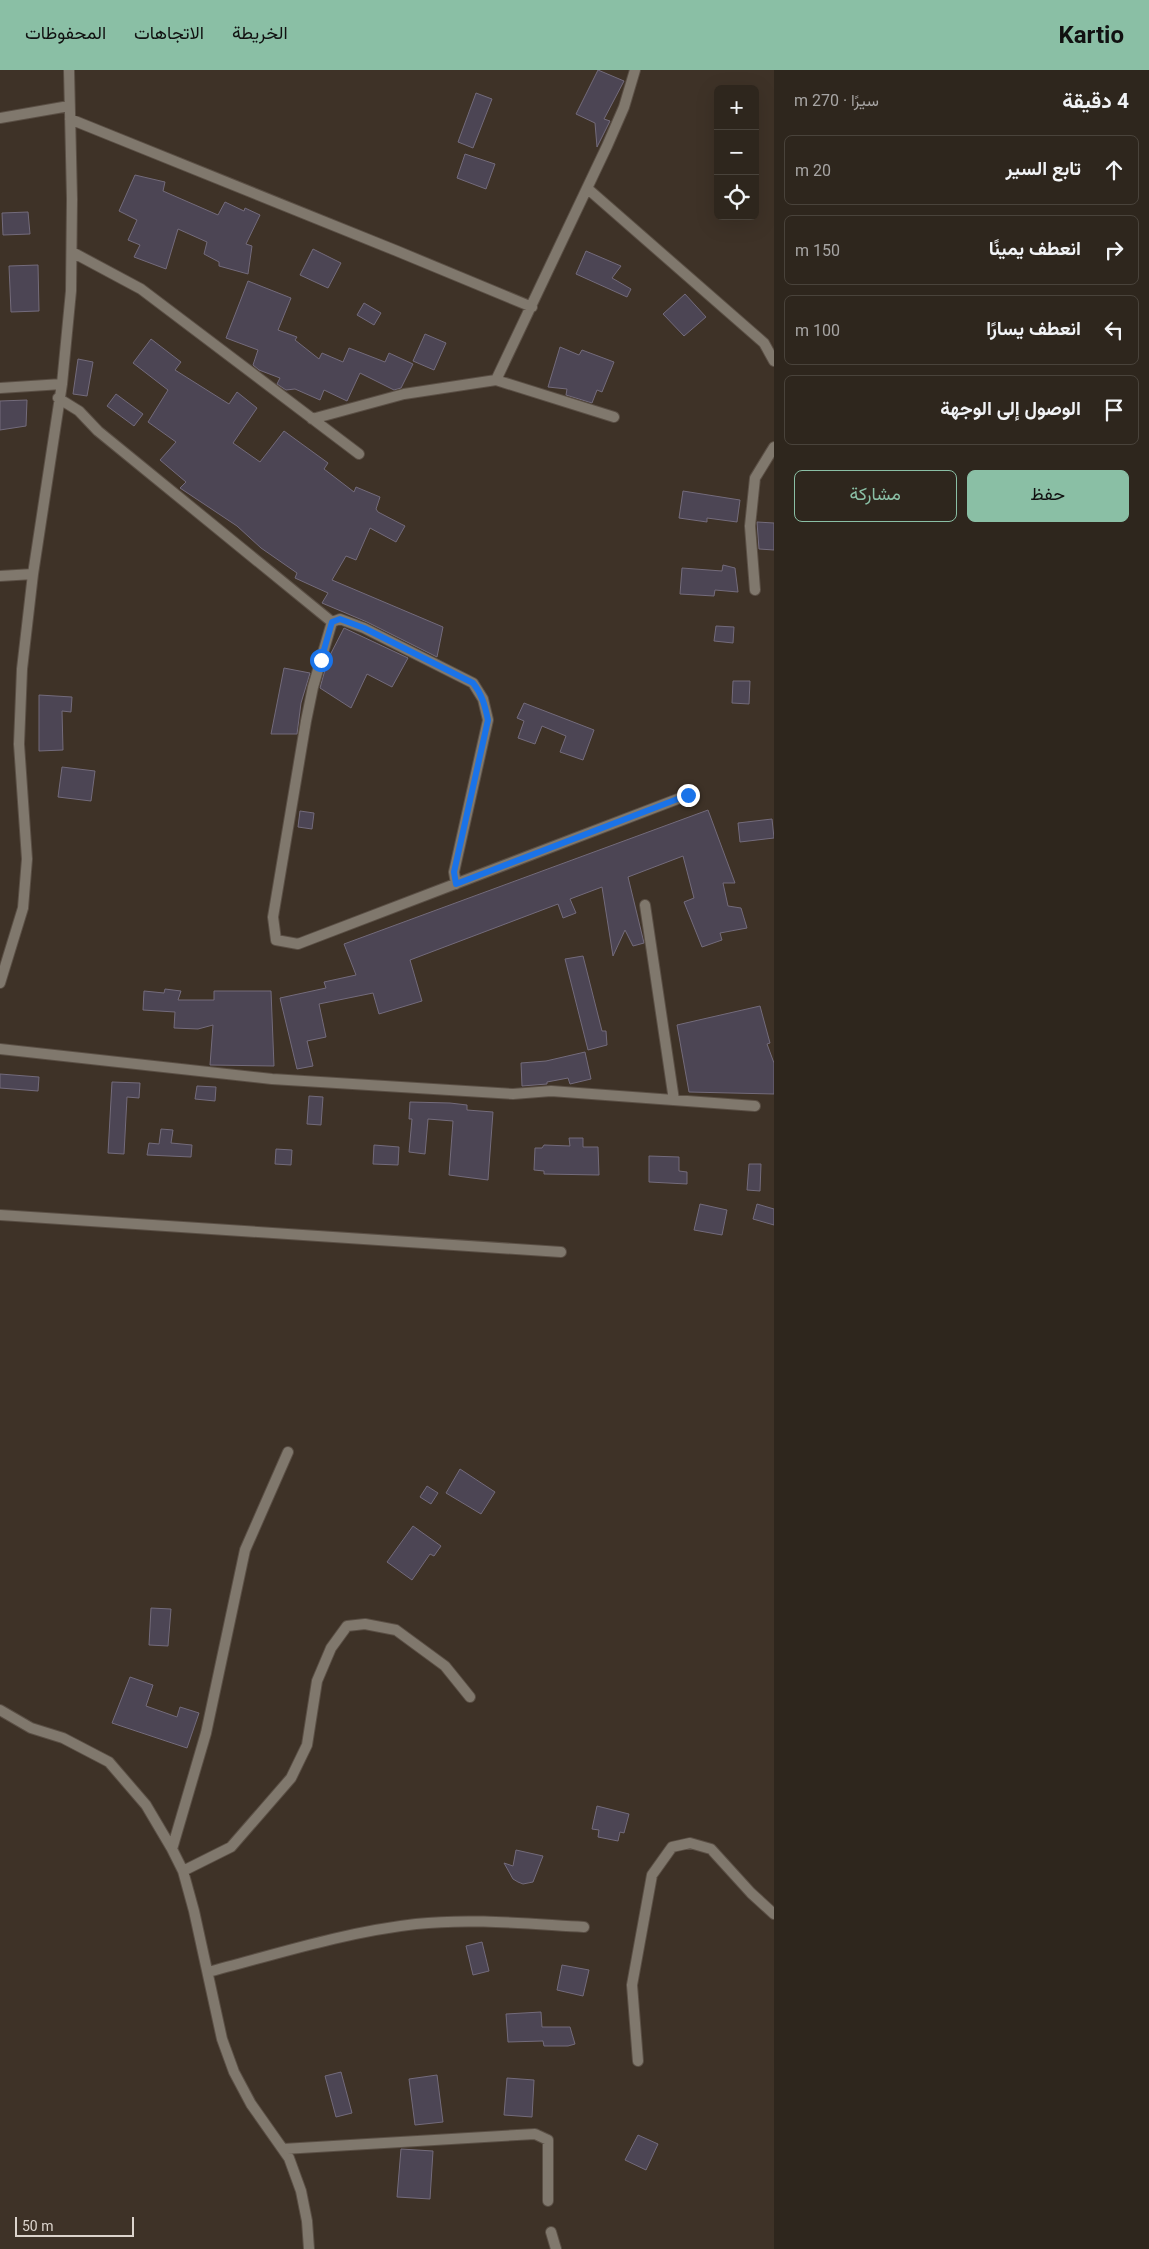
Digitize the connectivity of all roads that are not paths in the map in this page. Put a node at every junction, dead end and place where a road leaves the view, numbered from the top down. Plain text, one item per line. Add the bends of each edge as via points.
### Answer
1 (68, 70) edge
2 (635, 70) edge
3 (69, 106) junction
4 (0, 118) edge
5 (70, 119) junction
6 (588, 189) junction
7 (72, 252) junction
8 (532, 307) junction
9 (774, 361) edge
10 (496, 380) junction
11 (62, 384) junction
12 (0, 388) edge
13 (58, 398) junction
14 (614, 417) dead end
15 (312, 419) junction
16 (774, 447) edge
17 (360, 454) dead end
18 (33, 574) junction
19 (0, 576) edge
20 (755, 590) dead end
21 (332, 622) junction
22 (688, 795) dead end
23 (456, 884) junction
24 (645, 905) dead end
25 (0, 983) edge
26 (0, 1049) edge
27 (674, 1100) junction
28 (755, 1106) dead end
29 (0, 1215) edge
30 (561, 1252) dead end
31 (288, 1452) dead end
32 (470, 1697) dead end
33 (0, 1710) edge
34 (172, 1849) junction
35 (183, 1871) junction
36 (774, 1914) edge
37 (584, 1927) dead end
38 (208, 1972) junction
39 (638, 2061) dead end
40 (283, 2149) junction
41 (548, 2201) dead end
42 (551, 2232) dead end
43 (309, 2249) edge
44 (556, 2249) edge

1 - 3 street
2 - 6 street via 624,107
3 - 4 street
3 - 5 street
5 - 7 street
5 - 8 street
6 - 8 street
6 - 9 street via 764,343
7 - 11 street
7 - 15 street via 141,289
8 - 10 street
10 - 14 street
10 - 15 street via 404,394
11 - 12 street
11 - 13 street
13 - 18 street
13 - 21 street via 79,411 98,431
15 - 17 street
16 - 20 street via 756,478 750,526
18 - 19 street
18 - 25 street via 22,669 19,744 27,858 23,908
21 - 23 street via 340,619 364,628 473,683 483,699 488,720 454,872
21 - 23 street via 306,721 272,917 276,940 298,944
22 - 23 street
24 - 27 street
26 - 27 street via 272,1079 513,1094 551,1091
27 - 28 street
29 - 30 street
31 - 34 street via 245,1550 206,1733
32 - 35 street via 445,1666 396,1630 366,1624 347,1626 331,1648 318,1681 307,1744 291,1778 231,1847
33 - 34 street via 31,1728 63,1738 109,1762 146,1805
34 - 35 street
35 - 38 street
36 - 39 street via 711,1848 690,1843 672,1847 652,1875 632,1985
37 - 38 street via 488,1922 418,1924 355,1934
38 - 40 street via 222,2039 234,2072 251,2104
40 - 41 street via 535,2134 548,2140
40 - 43 street via 301,2192
42 - 44 street

